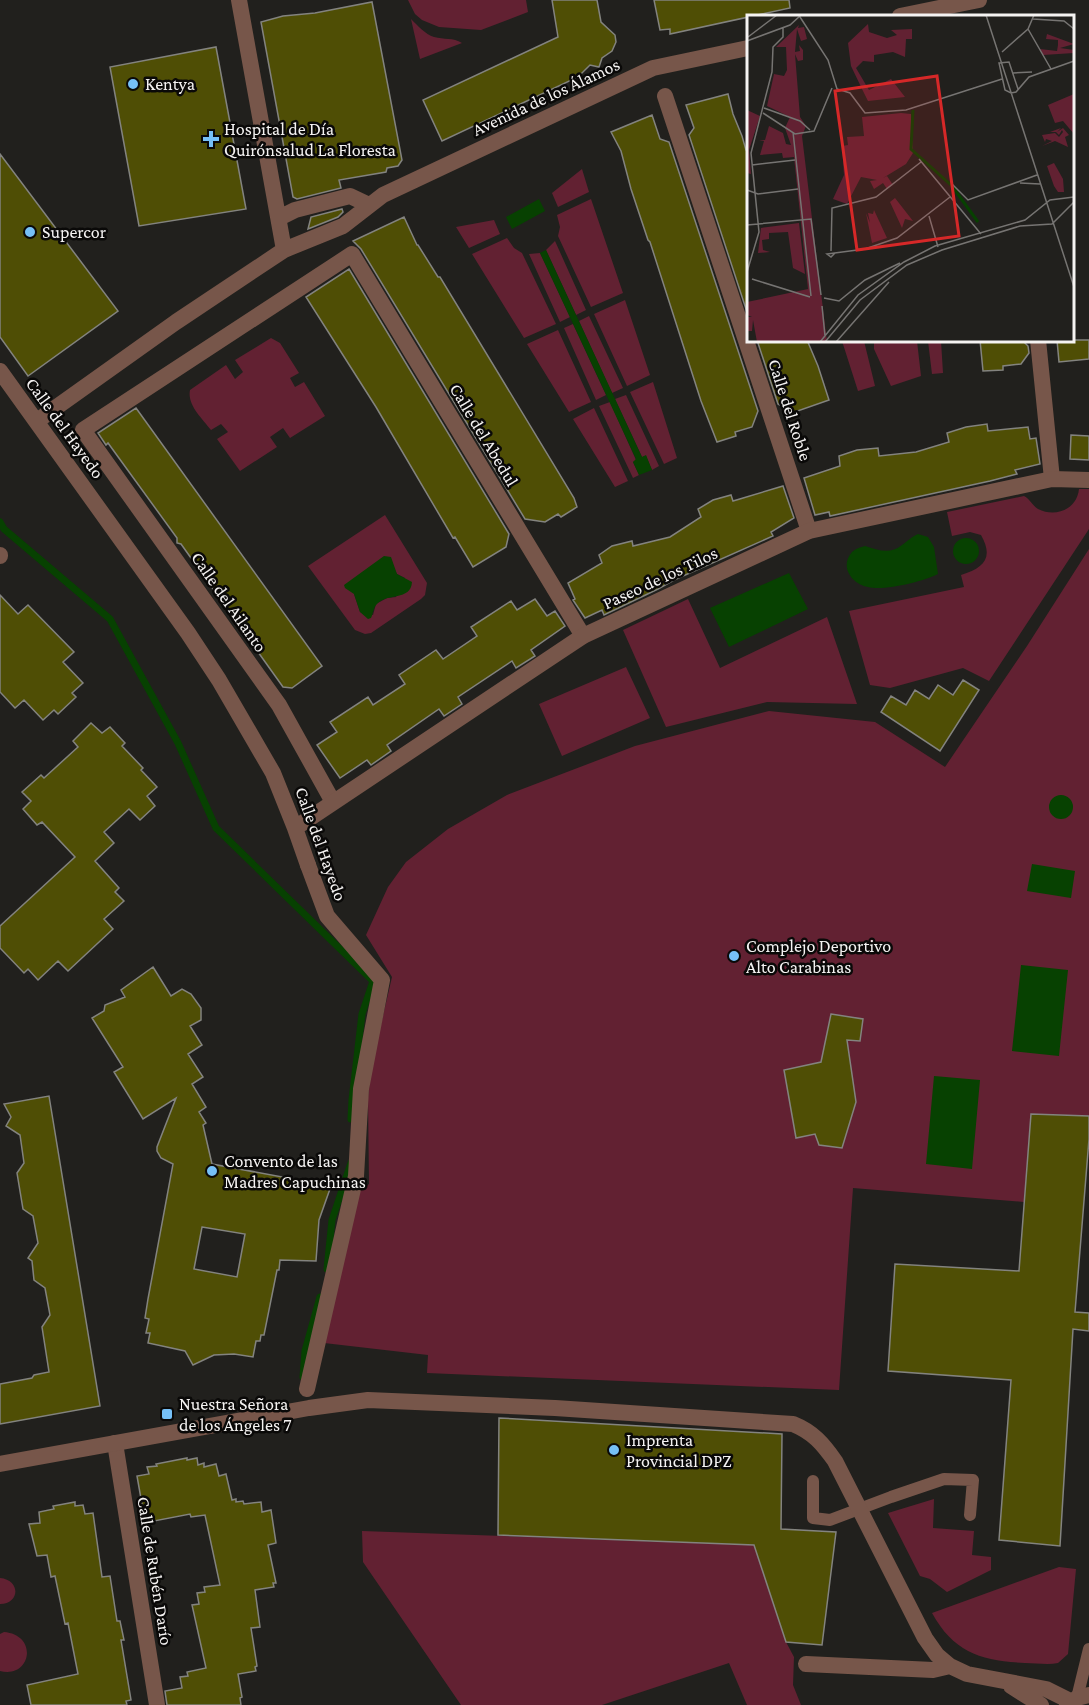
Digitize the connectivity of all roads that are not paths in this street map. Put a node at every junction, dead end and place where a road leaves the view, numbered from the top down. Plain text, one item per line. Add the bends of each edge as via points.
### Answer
1 (240, 0) edge
2 (979, 0) edge
3 (905, 15) edge
4 (747, 48) edge
5 (665, 96) dead end
6 (369, 205) junction
7 (279, 218) junction
8 (284, 250) junction
9 (1038, 342) edge
10 (0, 371) edge
11 (37, 421) junction
12 (83, 430) joint
13 (1052, 479) junction
14 (1089, 480) edge
15 (809, 531) junction
16 (583, 636) junction
17 (333, 802) junction
18 (295, 828) junction
19 (307, 1389) dead end
20 (115, 1443) junction
21 (0, 1464) edge
22 (813, 1481) dead end
23 (858, 1510) junction
24 (970, 1515) dead end
25 (1089, 1649) edge
26 (806, 1664) dead end
27 (950, 1666) junction
28 (1002, 1681) junction
29 (1076, 1700) edge
30 (157, 1705) edge
31 (1041, 1705) edge

1 - 7 street
2 - 3 street
4 - 6 street, Avenida de los Álamos via 653,68
5 - 15 street, Calle del Roble
6 - 7 street via 350,196
6 - 8 street, Avenida de los Álamos via 343,226
7 - 8 street
8 - 11 street, Avenida de los Álamos
9 - 13 street
10 - 11 street, Calle del Hayedo
11 - 18 street, Calle del Hayedo via 219,680 273,773
12 - 16 street, Calle del Abedul via 352,254
12 - 17 street, Calle del Ailanto via 279,705
13 - 14 street, Paseo de los Tilos
13 - 15 street, Paseo de los Tilos
15 - 16 street, Paseo de los Tilos
16 - 17 street, Paseo de los Tilos
17 - 18 street, Paseo de los Tilos
18 - 19 street, Calle del Hayedo via 327,916 382,980 361,1089 356,1176
20 - 21 street
20 - 23 street via 368,1400 776,1421 807,1430 822,1442
20 - 30 street, Calle de Rubén Darío
22 - 23 lane via 813,1518 830,1520
23 - 24 lane via 944,1479 973,1480
23 - 27 street via 925,1638
25 - 29 lane
26 - 27 street via 933,1670
27 - 28 street
28 - 29 street via 1046,1689
28 - 31 street

